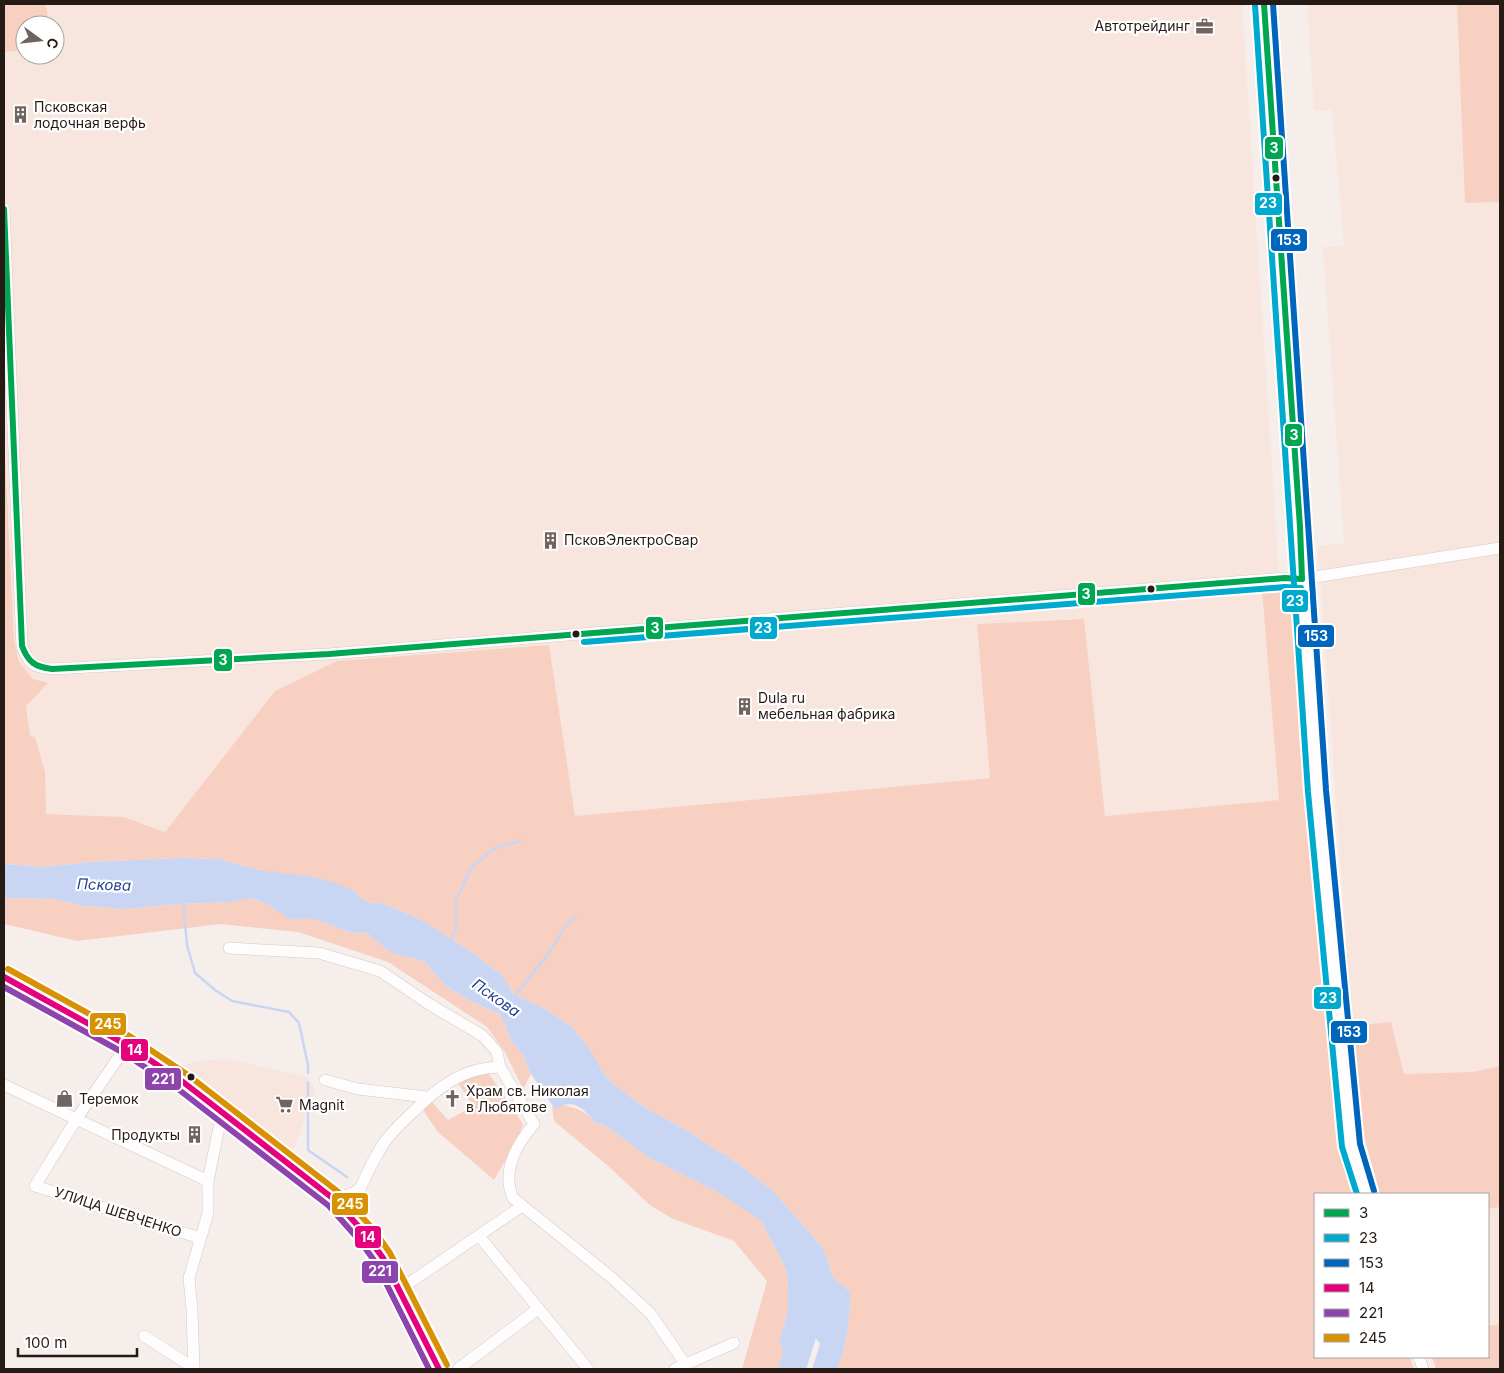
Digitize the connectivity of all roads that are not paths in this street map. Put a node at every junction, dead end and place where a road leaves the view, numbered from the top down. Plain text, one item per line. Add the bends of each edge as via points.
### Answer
1 (1264, 4) edge
2 (4, 209) edge
3 (1500, 548) edge
4 (1302, 579) junction
5 (229, 948) dead end
6 (4, 977) edge
7 (127, 1045) junction
8 (500, 1067) junction
9 (325, 1080) dead end
10 (4, 1085) edge
11 (427, 1097) junction
12 (222, 1113) junction
13 (77, 1118) junction
14 (208, 1181) junction
15 (1366, 1193) edge
16 (335, 1200) junction
17 (522, 1206) junction
18 (480, 1236) junction
19 (200, 1238) junction
20 (399, 1290) junction
21 (538, 1309) junction
22 (144, 1336) dead end
23 (734, 1343) dead end
24 (680, 1367) edge
25 (194, 1369) edge
26 (438, 1369) edge
27 (458, 1369) edge
28 (588, 1369) edge

1 - 4 street
2 - 4 street via 22,646 28,661 37,668 338,653
3 - 4 street
4 - 15 street via 1317,791 1351,1146
5 - 8 street via 319,953 380,971 483,1036 497,1052
6 - 7 main road
7 - 12 main road via 183,1082
7 - 13 street
8 - 11 street via 470,1072
8 - 17 street via 534,1124 522,1138 508,1174 509,1190
9 - 11 street via 358,1089
10 - 13 street
11 - 16 street via 384,1143 361,1187
12 - 14 street
12 - 16 main road
13 - 14 street
13 - 19 street, УЛИЦА ШЕВЧЕНКО via 36,1186
14 - 19 street via 208,1213
16 - 20 main road via 383,1258
17 - 18 street
17 - 24 street via 612,1278 651,1314
18 - 20 street
18 - 21 street
19 - 25 street via 189,1278
20 - 26 main road
21 - 27 street
21 - 28 street
22 - 25 street
23 - 24 street

